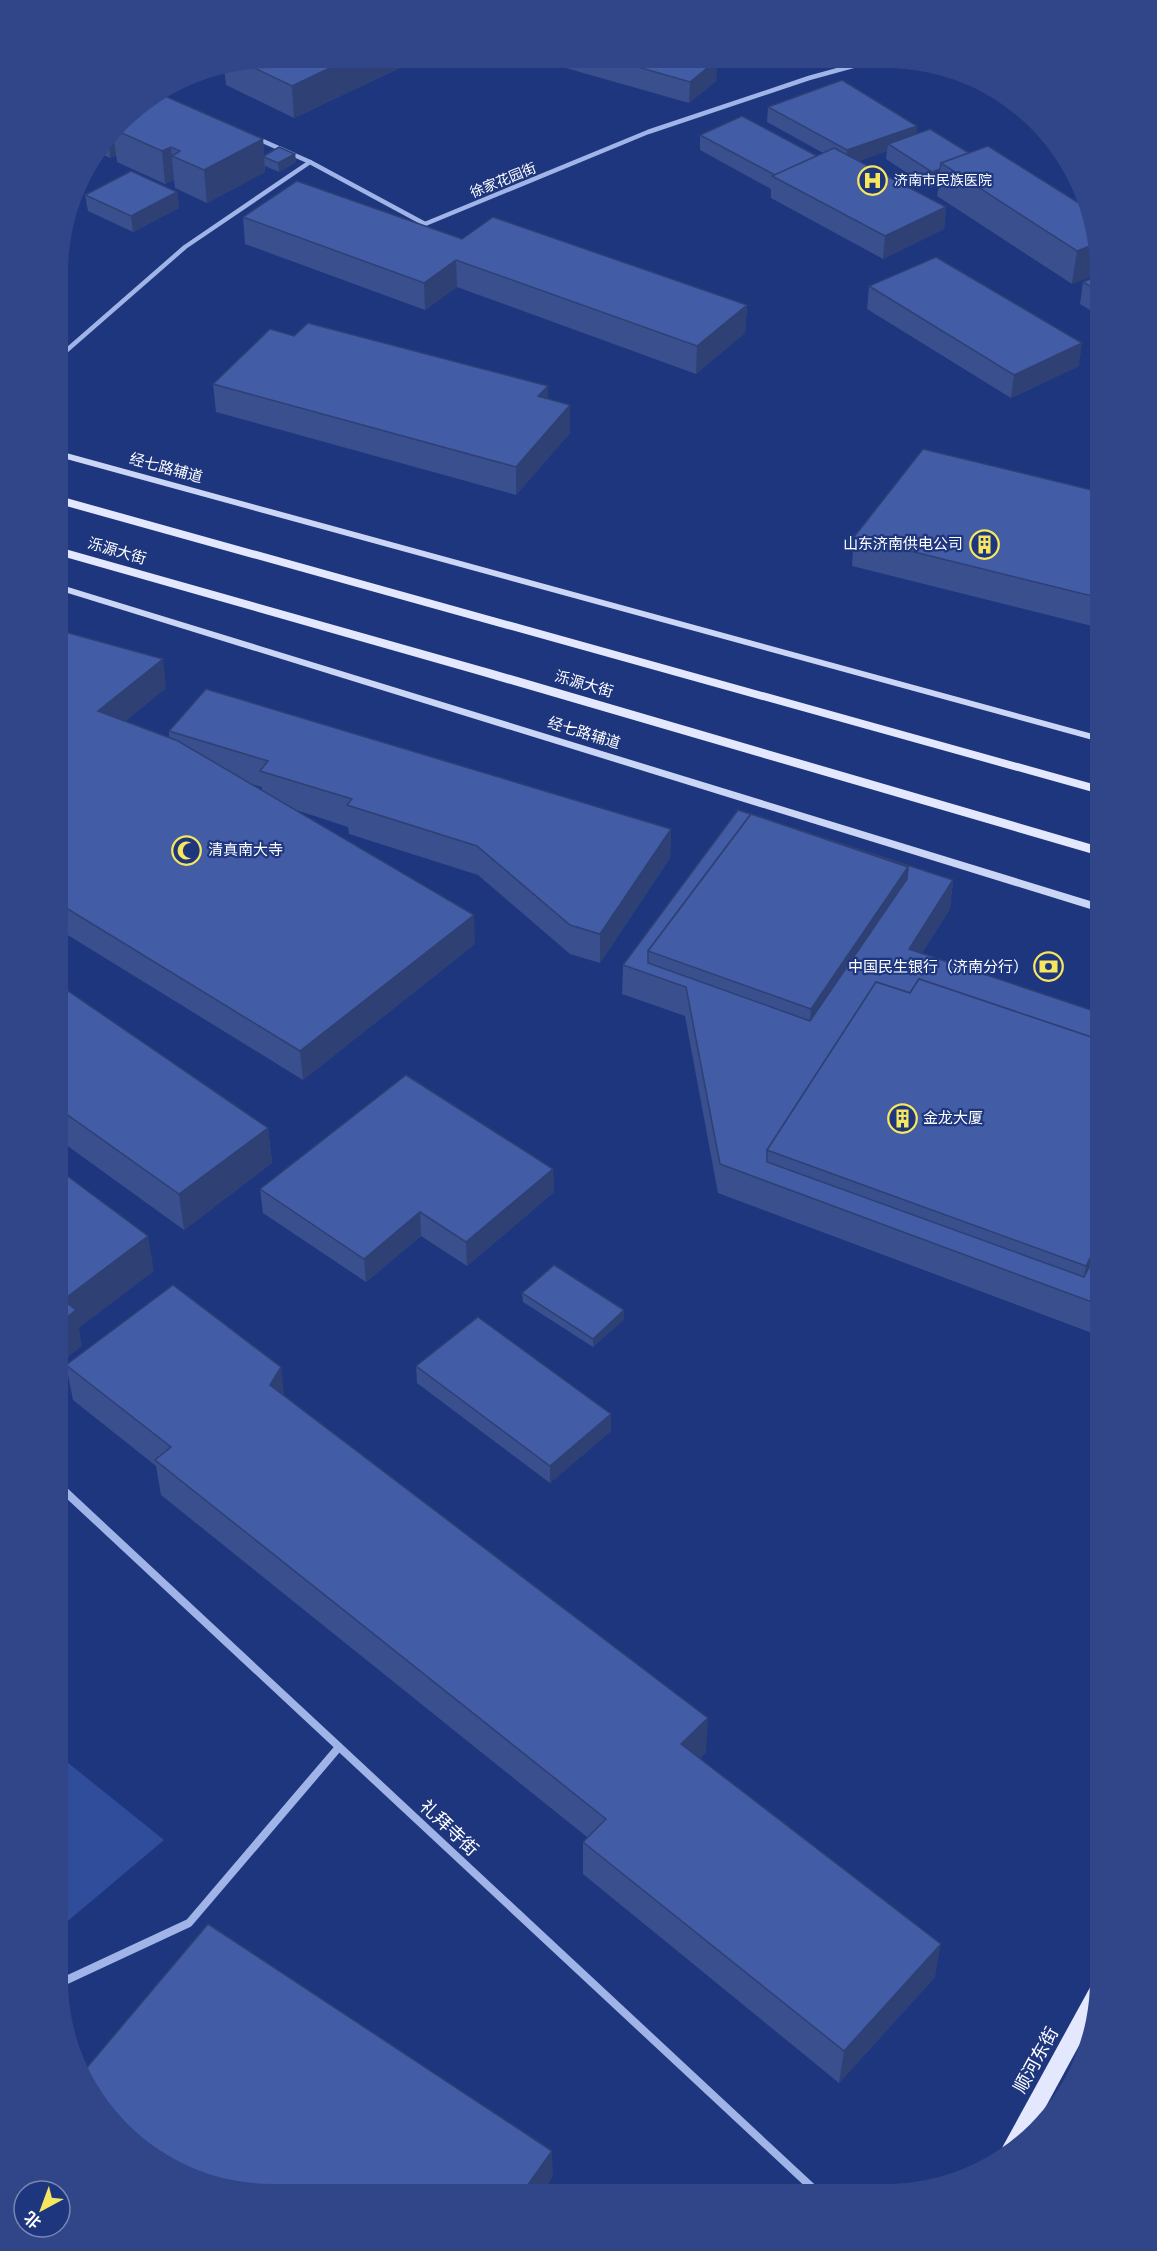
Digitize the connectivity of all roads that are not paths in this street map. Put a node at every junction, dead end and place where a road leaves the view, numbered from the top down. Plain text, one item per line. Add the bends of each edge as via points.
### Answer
1 (845, 68) edge
2 (255, 138) edge
3 (310, 162) junction
4 (68, 349) edge
5 (68, 456) edge
6 (68, 503) edge
7 (68, 554) edge
8 (68, 590) edge
9 (1090, 736) edge
10 (1090, 787) edge
11 (1090, 849) edge
12 (1090, 905) edge
13 (68, 1495) edge
14 (339, 1747) junction
15 (68, 1979) edge
16 (1087, 2012) edge
17 (1022, 2131) edge
18 (808, 2184) edge

1 - 3 street, 徐家花园街 via 648,132 425,224
2 - 3 street, 徐家花园街
3 - 4 street via 185,246
5 - 9 street, 经七路辅道
6 - 10 main road
7 - 11 main road, 泺源大街
8 - 12 street, 经七路辅道
13 - 14 street, 礼拜寺街
14 - 15 street via 189,1923
14 - 18 street, 礼拜寺街
16 - 17 main road, 顺河东街

